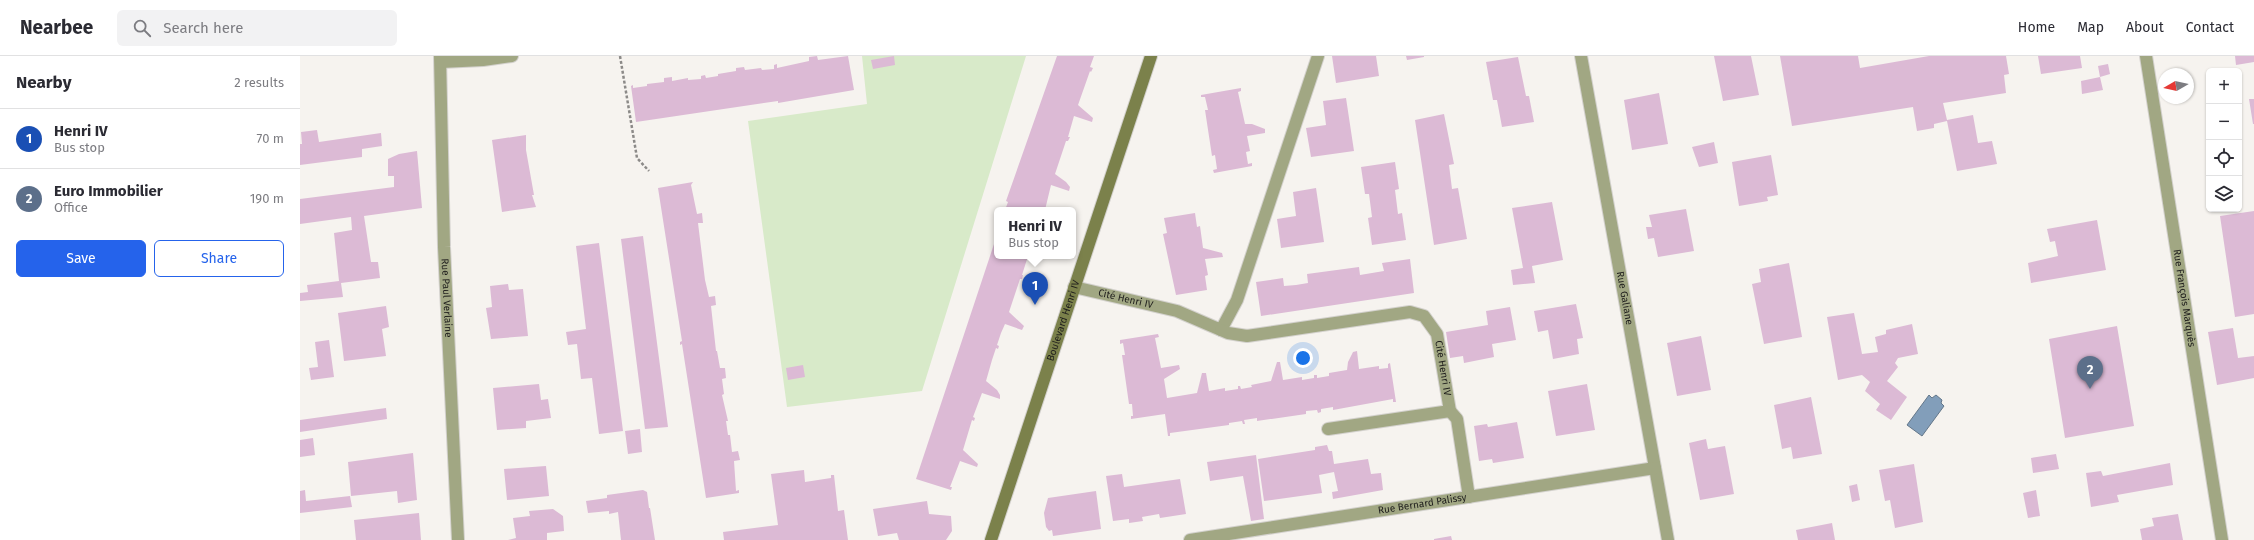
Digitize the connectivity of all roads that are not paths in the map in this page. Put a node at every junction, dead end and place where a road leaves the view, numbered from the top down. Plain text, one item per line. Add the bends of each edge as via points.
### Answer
1 (512, 56) edge
2 (1151, 56) edge
3 (1318, 56) edge
4 (1581, 56) edge
5 (2146, 56) edge
6 (441, 59) edge
7 (1074, 287) junction
8 (1221, 330) junction
9 (1450, 411) junction
10 (1328, 429) dead end
11 (1655, 468) junction
12 (1469, 497) junction
13 (458, 540) edge
14 (991, 540) edge
15 (1190, 540) edge
16 (1668, 540) edge
17 (2222, 540) edge

1 - 6 street via 483,60
2 - 7 street, Boulevard Henri IV
3 - 8 street via 1237,300
4 - 11 street, Rue Galiane
5 - 17 street, Rue François Marquès
6 - 13 street, Rue Paul Verlaine via 444,246
7 - 8 street, Cité Henri IV via 1178,311
7 - 14 street, Boulevard Henri IV
8 - 9 street, Cité Henri IV via 1247,336 1410,312 1424,316 1437,334
9 - 10 street
9 - 12 street, Cité Henri IV via 1457,418
11 - 12 street, Rue Bernard Palissy
11 - 16 street, Rue Galiane
12 - 15 street, Rue Bernard Palissy

